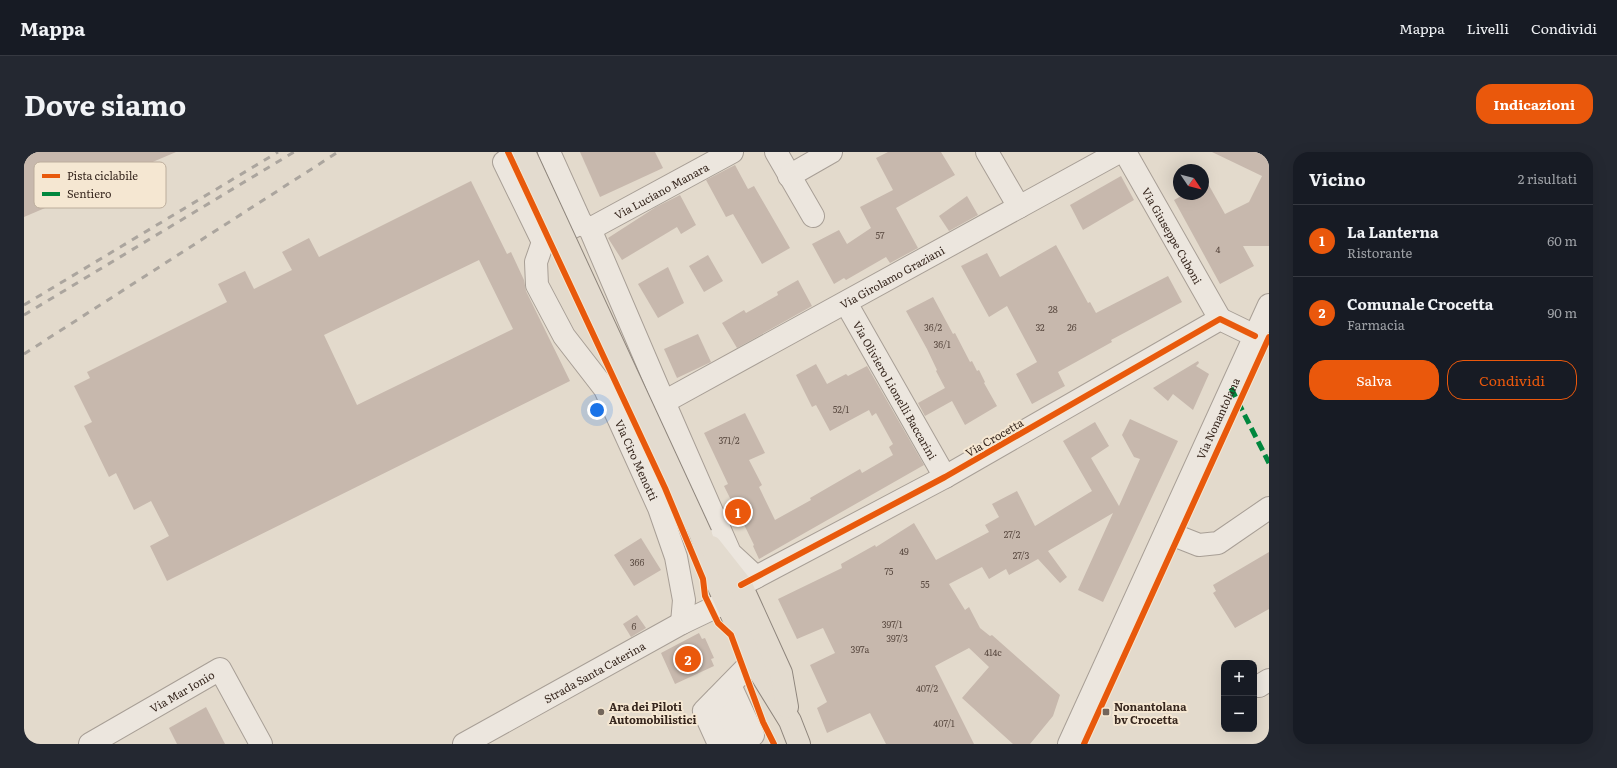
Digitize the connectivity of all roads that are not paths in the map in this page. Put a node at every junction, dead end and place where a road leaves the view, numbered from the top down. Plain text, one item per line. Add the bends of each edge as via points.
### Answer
1 (523, 152) edge
2 (549, 152) edge
3 (732, 152) edge
4 (776, 152) edge
5 (831, 152) edge
6 (986, 152) edge
7 (1119, 152) edge
8 (1125, 152) edge
9 (789, 176) junction
10 (1019, 207) junction
11 (813, 216) dead end
12 (586, 226) junction
13 (543, 242) junction
14 (846, 303) junction
15 (1269, 305) edge
16 (1220, 319) junction
17 (1255, 336) junction
18 (664, 402) junction
19 (945, 477) junction
20 (1269, 508) edge
21 (1166, 532) junction
22 (701, 535) junction
23 (749, 581) junction
24 (726, 602) junction
25 (682, 623) junction
26 (753, 661) junction
27 (790, 721) junction
28 (741, 742) edge
29 (90, 744) edge
30 (261, 744) edge
31 (464, 744) edge
32 (799, 744) edge
33 (1068, 744) edge

1 - 13 street via 504,162
1 - 22 main road, bridge
2 - 12 street
3 - 12 street, Via Luciano Manara
4 - 9 street
5 - 9 street
6 - 10 street
7 - 10 street, Via Girolamo Graziani
8 - 16 street, Via Giuseppe Cuboni
9 - 11 street
10 - 14 street, Via Girolamo Graziani
12 - 13 street
12 - 18 street
13 - 25 street, Via Ciro Menotti via 536,262 537,285 564,336 604,389 659,508 676,557 684,600
14 - 18 street, Via Girolamo Graziani
14 - 19 street, Via Oliviero Lionelli Baccarini
15 - 17 street, Via Nonantolana
16 - 17 street
16 - 19 street, Via Crocetta
17 - 21 street, Via Nonantolana
18 - 23 street via 730,553
19 - 23 street, Via Crocetta
20 - 21 street via 1218,543 1200,545
21 - 33 street, Via Nonantolana
22 - 23 main road
22 - 24 main road
23 - 27 main road via 780,673
24 - 25 street, Strada Santa Caterina
24 - 26 main road
25 - 31 street, Strada Santa Caterina
26 - 27 main road
26 - 28 street via 723,691
27 - 32 main road
29 - 30 street, Via Mar Ionio via 220,669

